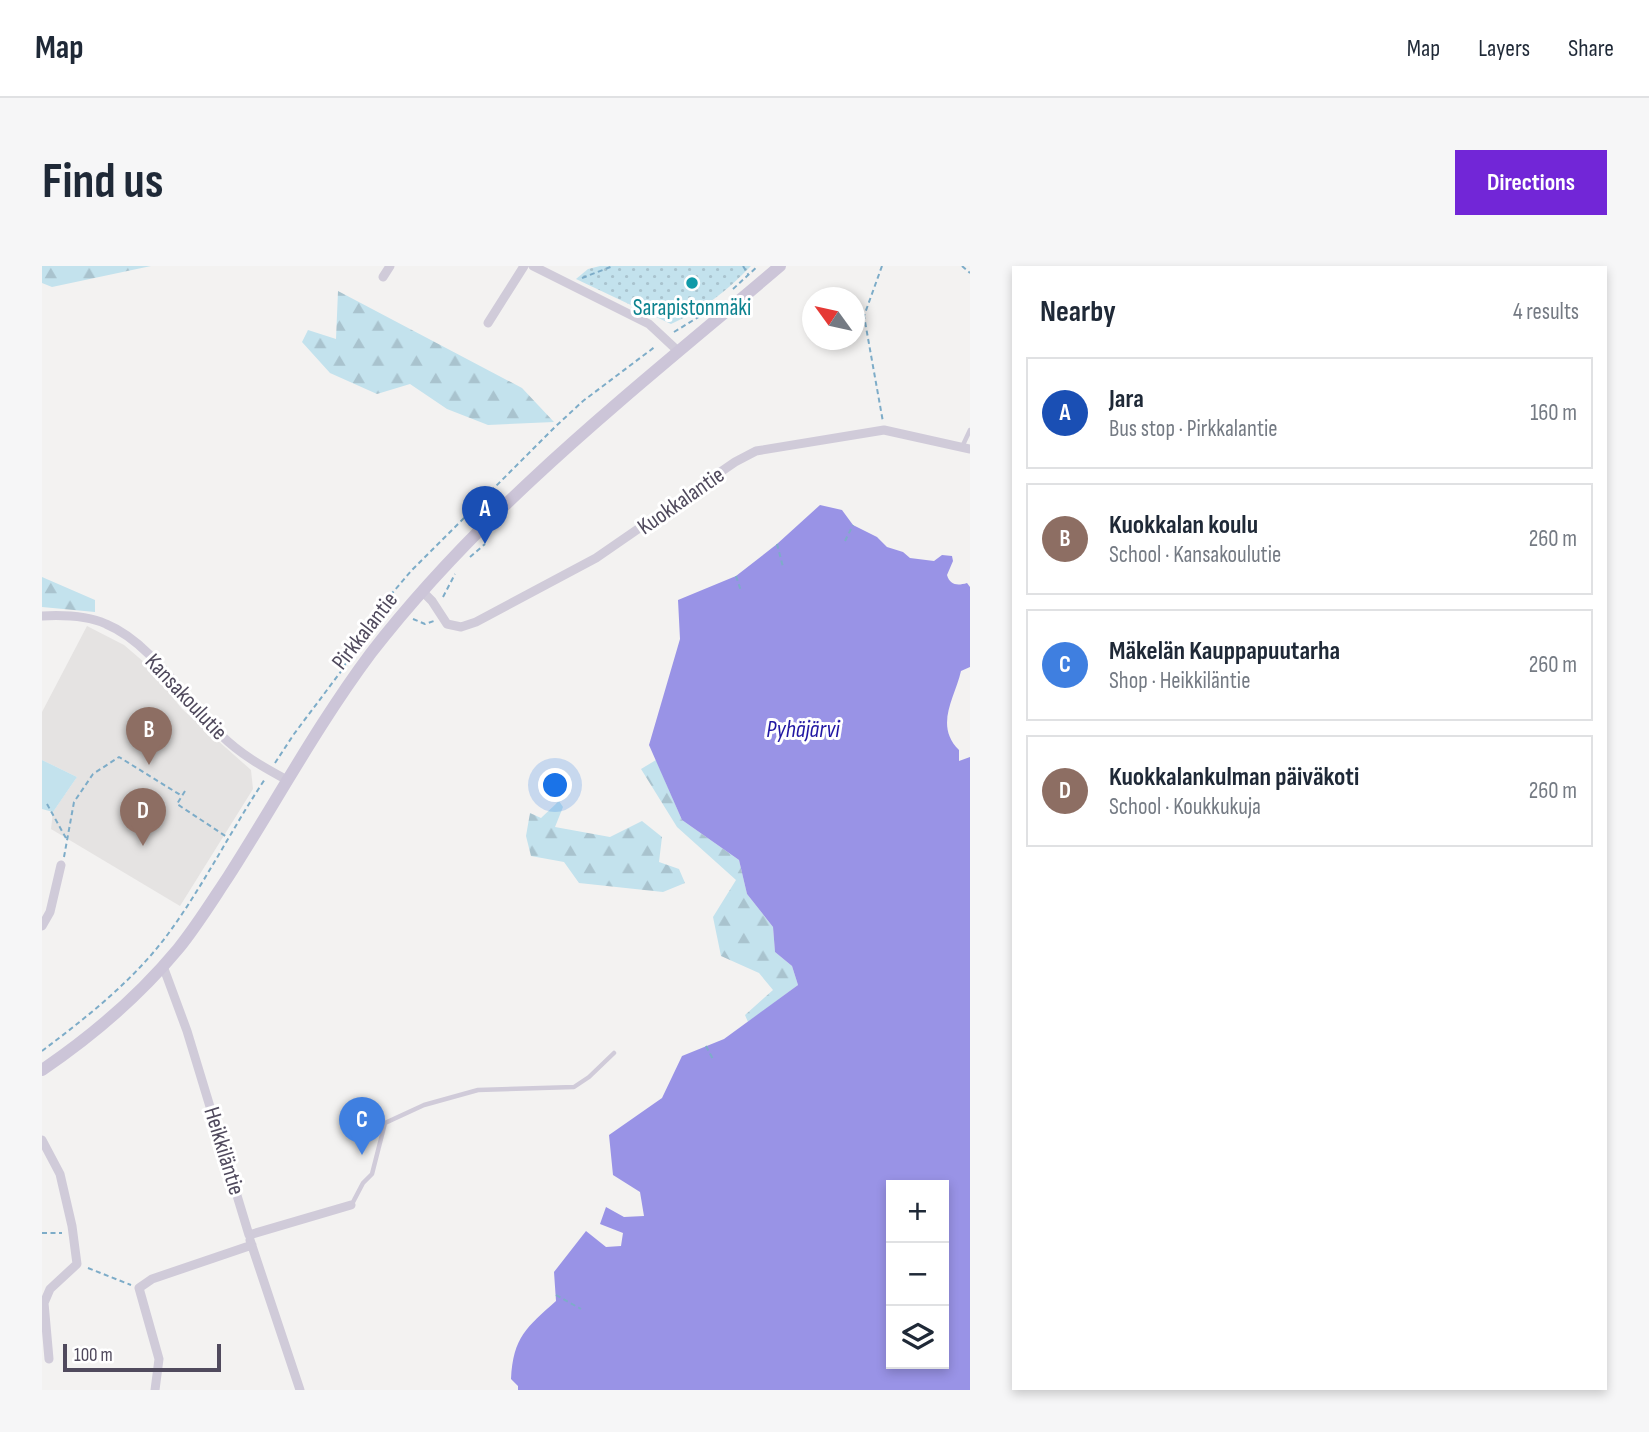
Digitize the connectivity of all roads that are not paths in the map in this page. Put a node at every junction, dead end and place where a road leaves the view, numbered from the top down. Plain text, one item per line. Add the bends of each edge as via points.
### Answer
1 (390, 266) edge
2 (524, 266) edge
3 (533, 266) edge
4 (780, 266) edge
5 (383, 277) dead end
6 (488, 323) dead end
7 (679, 352) junction
8 (970, 430) edge
9 (966, 448) edge
10 (423, 592) junction
11 (42, 616) edge
12 (287, 780) junction
13 (61, 865) road end
14 (42, 926) edge
15 (163, 966) junction
16 (614, 1054) dead end
17 (42, 1070) edge
18 (42, 1140) edge
19 (351, 1205) joint
20 (250, 1240) junction
21 (49, 1359) dead end
22 (155, 1390) edge
23 (300, 1390) edge

1 - 5 street
2 - 6 street
3 - 7 street via 649,324
4 - 7 street, Pirkkalantie
7 - 10 street, Pirkkalantie via 528,483
8 - 9 lane
9 - 10 street, Kuokkalantie via 884,430 764,449 748,454 596,558 475,622 447,624
10 - 12 street, Pirkkalantie via 365,662
11 - 12 street, Kansakoulutie via 89,620 123,634 239,751
12 - 15 street, Pirkkalantie via 214,898
13 - 14 street via 54,901
15 - 17 street, Pirkkalantie via 79,1045
15 - 20 street, Heikkiläntie
16 - 19 lane via 573,1087 478,1090 424,1105 385,1123 372,1174
18 - 21 street via 60,1174 77,1264 50,1289 44,1303
19 - 20 street
20 - 22 street via 139,1288 159,1359
20 - 23 street, Heikkiläntie

